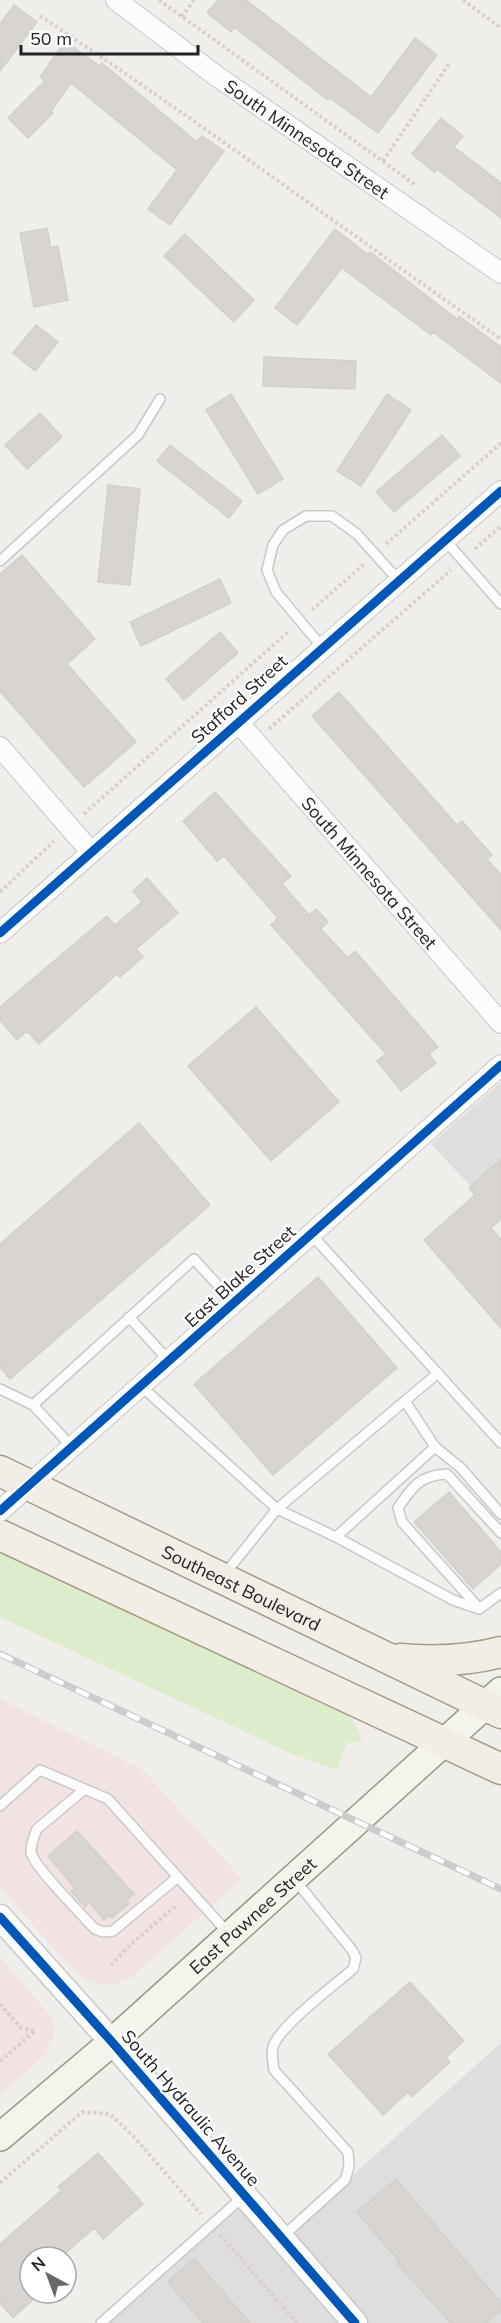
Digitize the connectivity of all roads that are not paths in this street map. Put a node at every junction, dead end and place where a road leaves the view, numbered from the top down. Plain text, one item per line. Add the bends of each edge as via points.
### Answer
1 (116, 0) edge
2 (501, 273) edge
3 (160, 399) dead end
4 (501, 491) edge
5 (445, 540) junction
6 (0, 561) edge
7 (398, 580) junction
8 (501, 604) edge
9 (322, 647) junction
10 (238, 722) junction
11 (0, 747) edge
12 (91, 852) junction
13 (0, 933) edge
14 (501, 1023) edge
15 (501, 1065) edge
16 (311, 1234) junction
17 (234, 1303) junction
18 (129, 1317) junction
19 (169, 1361) junction
20 (438, 1374) junction
21 (141, 1386) junction
22 (0, 1389) edge
23 (405, 1401) junction
24 (33, 1405) junction
25 (501, 1443) edge
26 (72, 1447) junction
27 (435, 1447) junction
28 (0, 1471) edge
29 (30, 1485) junction
30 (277, 1509) junction
31 (0, 1510) edge
32 (501, 1514) edge
33 (501, 1533) edge
34 (0, 1535) edge
35 (336, 1538) junction
36 (222, 1578) junction
37 (501, 1593) edge
38 (479, 1609) junction
39 (501, 1652) edge
40 (387, 1658) junction
41 (495, 1703) edge
42 (444, 1741) junction
43 (501, 1769) edge
44 (85, 1789) junction
45 (0, 1806) edge
46 (178, 1877) junction
47 (293, 1878) junction
48 (0, 1917) edge
49 (230, 1935) junction
50 (112, 2042) junction
51 (0, 2137) edge
52 (244, 2195) junction
53 (281, 2238) junction
54 (101, 2323) edge
55 (355, 2323) edge

1 - 2 street, South Minnesota Street via 215,75
3 - 6 lane via 138,435
4 - 5 street, Stafford Street
5 - 7 street, Stafford Street
5 - 8 lane
7 - 9 street, Stafford Street
7 - 9 lane via 357,534 332,516 306,516 283,530 273,545 267,570 276,592
9 - 10 street, Stafford Street
10 - 12 street, Stafford Street
10 - 14 street, South Minnesota Street
11 - 12 street
12 - 13 street, Stafford Street
15 - 16 street, East Blake Street
16 - 17 street, East Blake Street
16 - 20 lane
17 - 18 lane via 194,1259
17 - 19 street, East Blake Street
18 - 19 lane
18 - 24 lane
19 - 21 street, East Blake Street
20 - 23 lane
20 - 25 lane
21 - 26 street, East Blake Street
21 - 30 lane
22 - 24 lane
23 - 27 lane
23 - 30 lane
24 - 26 lane
26 - 29 street, East Blake Street
27 - 32 lane via 461,1468
27 - 35 lane
28 - 29 main road, Southeast Boulevard
29 - 31 street, East Blake Street
29 - 36 main road, Southeast Boulevard
30 - 35 lane
30 - 36 lane
33 - 38 lane via 447,1474 431,1474 410,1490 398,1508 402,1522
34 - 42 main road
35 - 38 lane via 453,1600
36 - 40 main road, Southeast Boulevard
37 - 38 lane
39 - 40 main road via 466,1660
40 - 41 main road, Southeast Boulevard
41 - 42 main road, East Pawnee Street
42 - 43 main road
42 - 47 main road, East Pawnee Street
44 - 45 lane via 40,1770
44 - 46 lane via 108,1799
44 - 46 lane via 37,1829 31,1854 95,1929 113,1931
46 - 49 lane
47 - 49 main road, East Pawnee Street
47 - 53 lane via 356,1958 353,1969 282,2031 274,2045 274,2070 348,2152 349,2167 345,2180
48 - 50 street, South Hydraulic Avenue
49 - 50 main road, East Pawnee Street
50 - 51 main road, East Pawnee Street
50 - 52 street, South Hydraulic Avenue
52 - 53 street, South Hydraulic Avenue
52 - 54 lane
53 - 55 street, South Hydraulic Avenue

